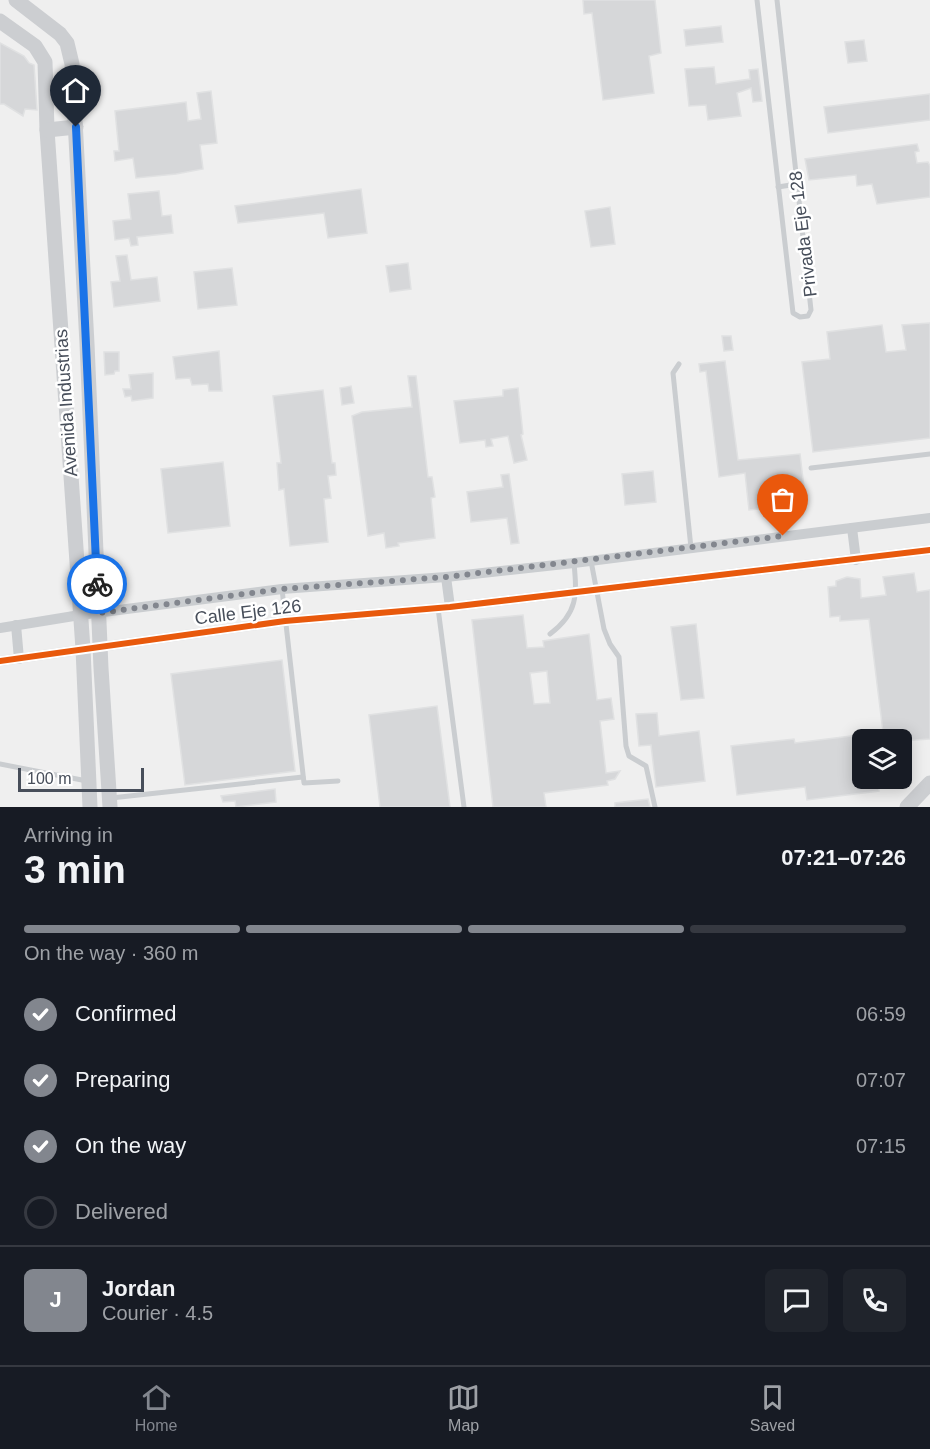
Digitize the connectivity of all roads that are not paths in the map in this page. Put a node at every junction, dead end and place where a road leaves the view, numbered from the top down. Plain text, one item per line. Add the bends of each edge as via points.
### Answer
1 (16, 0) edge
2 (757, 0) edge
3 (777, 0) edge
4 (0, 21) edge
5 (76, 127) junction
6 (47, 130) junction
7 (797, 184) junction
8 (778, 187) junction
9 (87, 344) junction
10 (63, 346) junction
11 (679, 364) dead end
12 (930, 454) edge
13 (811, 468) dead end
14 (930, 518) edge
15 (852, 528) junction
16 (691, 548) junction
17 (930, 550) edge
18 (856, 560) junction
19 (591, 561) junction
20 (574, 563) junction
21 (446, 577) junction
22 (282, 589) junction
23 (596, 590) junction
24 (576, 592) junction
25 (444, 607) junction
26 (99, 613) junction
27 (80, 615) junction
28 (285, 621) junction
29 (16, 625) junction
30 (0, 628) edge
31 (550, 634) dead end
32 (100, 646) junction
33 (83, 650) junction
34 (19, 659) junction
35 (0, 662) edge
36 (0, 764) edge
37 (303, 777) junction
38 (338, 781) dead end
39 (89, 782) junction
40 (930, 783) edge
41 (110, 803) edge
42 (90, 807) edge
43 (464, 807) edge
44 (655, 807) edge
45 (907, 807) edge

1 - 5 main road, Avenida Industrias via 67,43
2 - 8 lane, Privada Eje 128
3 - 7 lane, Privada Eje 128
4 - 6 main road, Avenida Industrias via 35,45 45,62
5 - 6 main road
5 - 9 main road, Avenida Industrias
6 - 10 main road, Avenida Industrias
7 - 8 lane
7 - 8 lane, Privada Eje 128 via 812,310 808,316 793,313
9 - 10 main road
9 - 26 main road, Avenida Industrias
10 - 27 main road, Avenida Industrias
11 - 16 lane via 673,373
12 - 13 lane
14 - 15 street, Calle Eje 126
15 - 16 street, Calle Eje 126
15 - 18 street
16 - 19 street, Calle Eje 126
17 - 18 street, Calle Eje 126
18 - 23 street, Calle Eje 126
19 - 20 street, Calle Eje 126
19 - 23 lane
20 - 21 street, Calle Eje 126
20 - 24 lane
21 - 22 street, Calle Eje 126
21 - 25 street
22 - 26 street, Calle Eje 126
22 - 28 lane
23 - 24 street, Calle Eje 126
23 - 44 lane via 603,629 620,657 626,746 629,756 646,766
24 - 25 street, Calle Eje 126
24 - 31 lane via 575,604 561,626
25 - 28 street, Calle Eje 126
25 - 43 lane
26 - 27 street, Calle Eje 126
26 - 32 main road, Avenida Industrias
27 - 29 street, Calle Eje 126
27 - 33 main road, Avenida Industrias
28 - 32 street, Calle Eje 126
28 - 37 lane
29 - 30 street, Calle Eje 126
29 - 34 street
32 - 33 street, Calle Eje 126
32 - 41 main road, Avenida Industrias
33 - 34 street, Calle Eje 126
33 - 39 main road, Avenida Industrias
34 - 35 street, Calle Eje 126
36 - 39 lane
37 - 38 lane via 304,783
37 - 41 lane
39 - 42 main road, Avenida Industrias
40 - 45 main road

